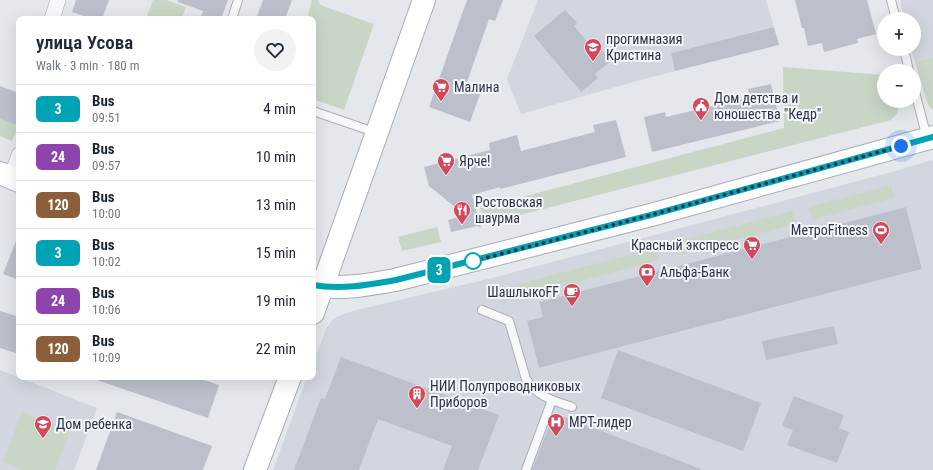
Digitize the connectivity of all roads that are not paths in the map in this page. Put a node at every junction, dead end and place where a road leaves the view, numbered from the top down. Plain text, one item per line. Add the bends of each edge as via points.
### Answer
1 (58, 0) edge
2 (238, 0) edge
3 (424, 0) edge
4 (891, 0) edge
5 (894, 12) edge
6 (53, 16) edge
7 (233, 16) edge
8 (920, 108) edge
9 (316, 111) edge
10 (377, 133) junction
11 (930, 138) edge
12 (16, 162) edge
13 (10, 177) edge
14 (318, 286) edge
15 (316, 297) edge
16 (482, 310) dead end
17 (289, 380) edge
18 (552, 400) junction
19 (572, 407) dead end
20 (255, 470) edge
21 (526, 470) edge

1 - 6 street
2 - 7 lane
3 - 10 main road
4 - 5 lane
8 - 11 lane
9 - 10 lane
10 - 14 main road
11 - 14 main road via 651,215 415,276 350,287
12 - 13 street
14 - 15 main road
16 - 18 lane via 510,321 526,379 541,395
17 - 20 main road
18 - 19 lane
18 - 21 lane

